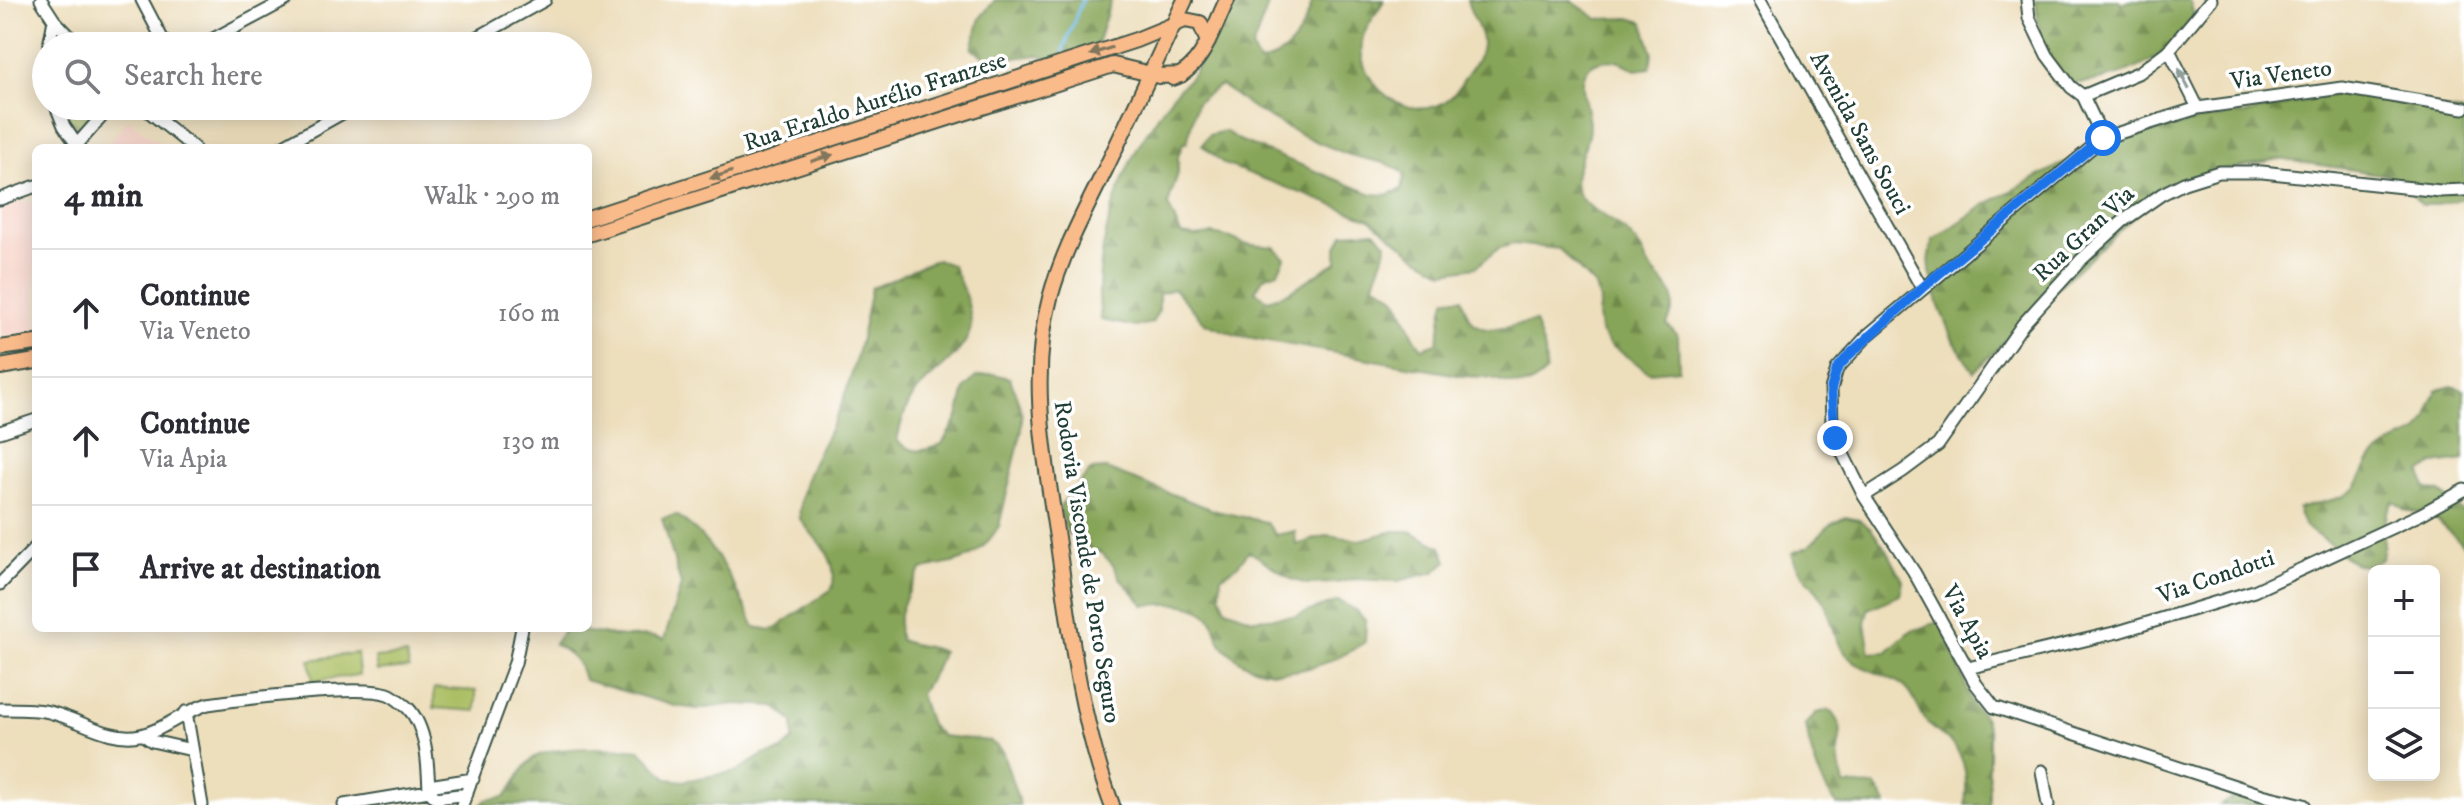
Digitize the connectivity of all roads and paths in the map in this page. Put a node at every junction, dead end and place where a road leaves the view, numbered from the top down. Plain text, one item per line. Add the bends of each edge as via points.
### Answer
1 (41, 0) edge
2 (142, 0) edge
3 (286, 0) edge
4 (545, 0) edge
5 (1185, 0) edge
6 (1227, 0) edge
7 (1760, 0) edge
8 (2027, 0) edge
9 (2211, 0) edge
10 (54, 20) junction
11 (1174, 24) junction
12 (52, 32) edge
13 (66, 32) edge
14 (159, 32) edge
15 (226, 32) edge
16 (487, 32) edge
17 (1208, 42) junction
18 (2169, 50) junction
19 (1128, 67) junction
20 (1148, 74) junction
21 (1176, 76) junction
22 (1139, 96) junction
23 (2083, 96) junction
24 (2198, 108) junction
25 (2464, 108) edge
26 (62, 120) edge
27 (99, 120) edge
28 (159, 120) edge
29 (330, 120) edge
30 (2103, 138) junction
31 (75, 144) edge
32 (78, 144) edge
33 (189, 144) edge
34 (287, 144) edge
35 (32, 188) edge
36 (2464, 190) edge
37 (0, 199) edge
38 (592, 217) edge
39 (592, 233) edge
40 (1922, 288) junction
41 (32, 344) edge
42 (0, 348) edge
43 (32, 362) edge
44 (0, 367) edge
45 (32, 421) edge
46 (0, 432) edge
47 (2464, 490) edge
48 (1864, 496) junction
49 (32, 551) edge
50 (0, 584) edge
51 (521, 632) edge
52 (1968, 668) junction
53 (0, 709) edge
54 (186, 712) junction
55 (143, 735) junction
56 (192, 750) junction
57 (2042, 771) dead end
58 (473, 779) junction
59 (429, 791) junction
60 (464, 799) edge
61 (202, 805) edge
62 (344, 805) edge
63 (1112, 805) edge
64 (2048, 805) edge
65 (2304, 805) edge

1 - 10 street
2 - 14 street
3 - 15 street
4 - 16 street
5 - 11 main road, Rodovia Visconde de Porto Seguro
6 - 17 main road, Rodovia Visconde de Porto Seguro
7 - 40 street, Avenida Sans Souci
8 - 23 street via 2029,18 2047,55
9 - 18 street
10 - 12 street
10 - 13 street
11 - 17 main road via 1196,20
11 - 20 main road, Rodovia Visconde de Porto Seguro
11 - 21 main road via 1163,60
11 -> 38 main road, Rua Eraldo Aurélio Franzese
17 - 21 main road, Rodovia Visconde de Porto Seguro via 1189,69
18 - 23 street via 2140,72
24 -> 18 street
19 - 20 main road, Rua Eraldo Aurélio Franzese
19 - 22 main road
39 -> 19 main road, Rua Eraldo Aurélio Franzese via 1113,65
20 - 21 main road, Rua Eraldo Aurélio Franzese
20 - 22 main road, Rodovia Visconde de Porto Seguro
21 - 22 main road, Rodovia Visconde de Porto Seguro
22 - 63 main road, Rodovia Visconde de Porto Seguro via 1074,233 1050,298 1039,393 1076,665
23 - 30 street
24 - 25 street, Via Veneto via 2342,88
24 - 30 street, Via Veneto
26 - 31 street
27 - 32 street
28 - 33 street
29 - 34 street
30 - 40 street, Via Veneto
35 - 37 street
36 - 48 street, Rua Gran Via via 2262,172 2219,172 2173,188 2143,206 2081,260 2023,324 1938,445
40 - 48 street, Via Apia via 1849,355 1837,369 1831,389 1835,438
41 - 42 main road
43 - 44 main road
45 - 46 street
47 - 52 street, Via Condotti via 2254,591 2118,632
48 - 52 street, Via Apia
49 - 50 street
51 - 58 street
52 - 65 street, Via Apia via 1986,699 2000,711
53 - 55 street via 45,711 124,736
54 - 55 street
54 - 56 street
54 - 59 street via 231,701 352,691 388,694 418,722
55 - 56 street
56 - 61 street
57 - 64 street
58 - 59 street via 435,785
58 - 60 street
59 - 60 street via 436,798
59 - 62 street

